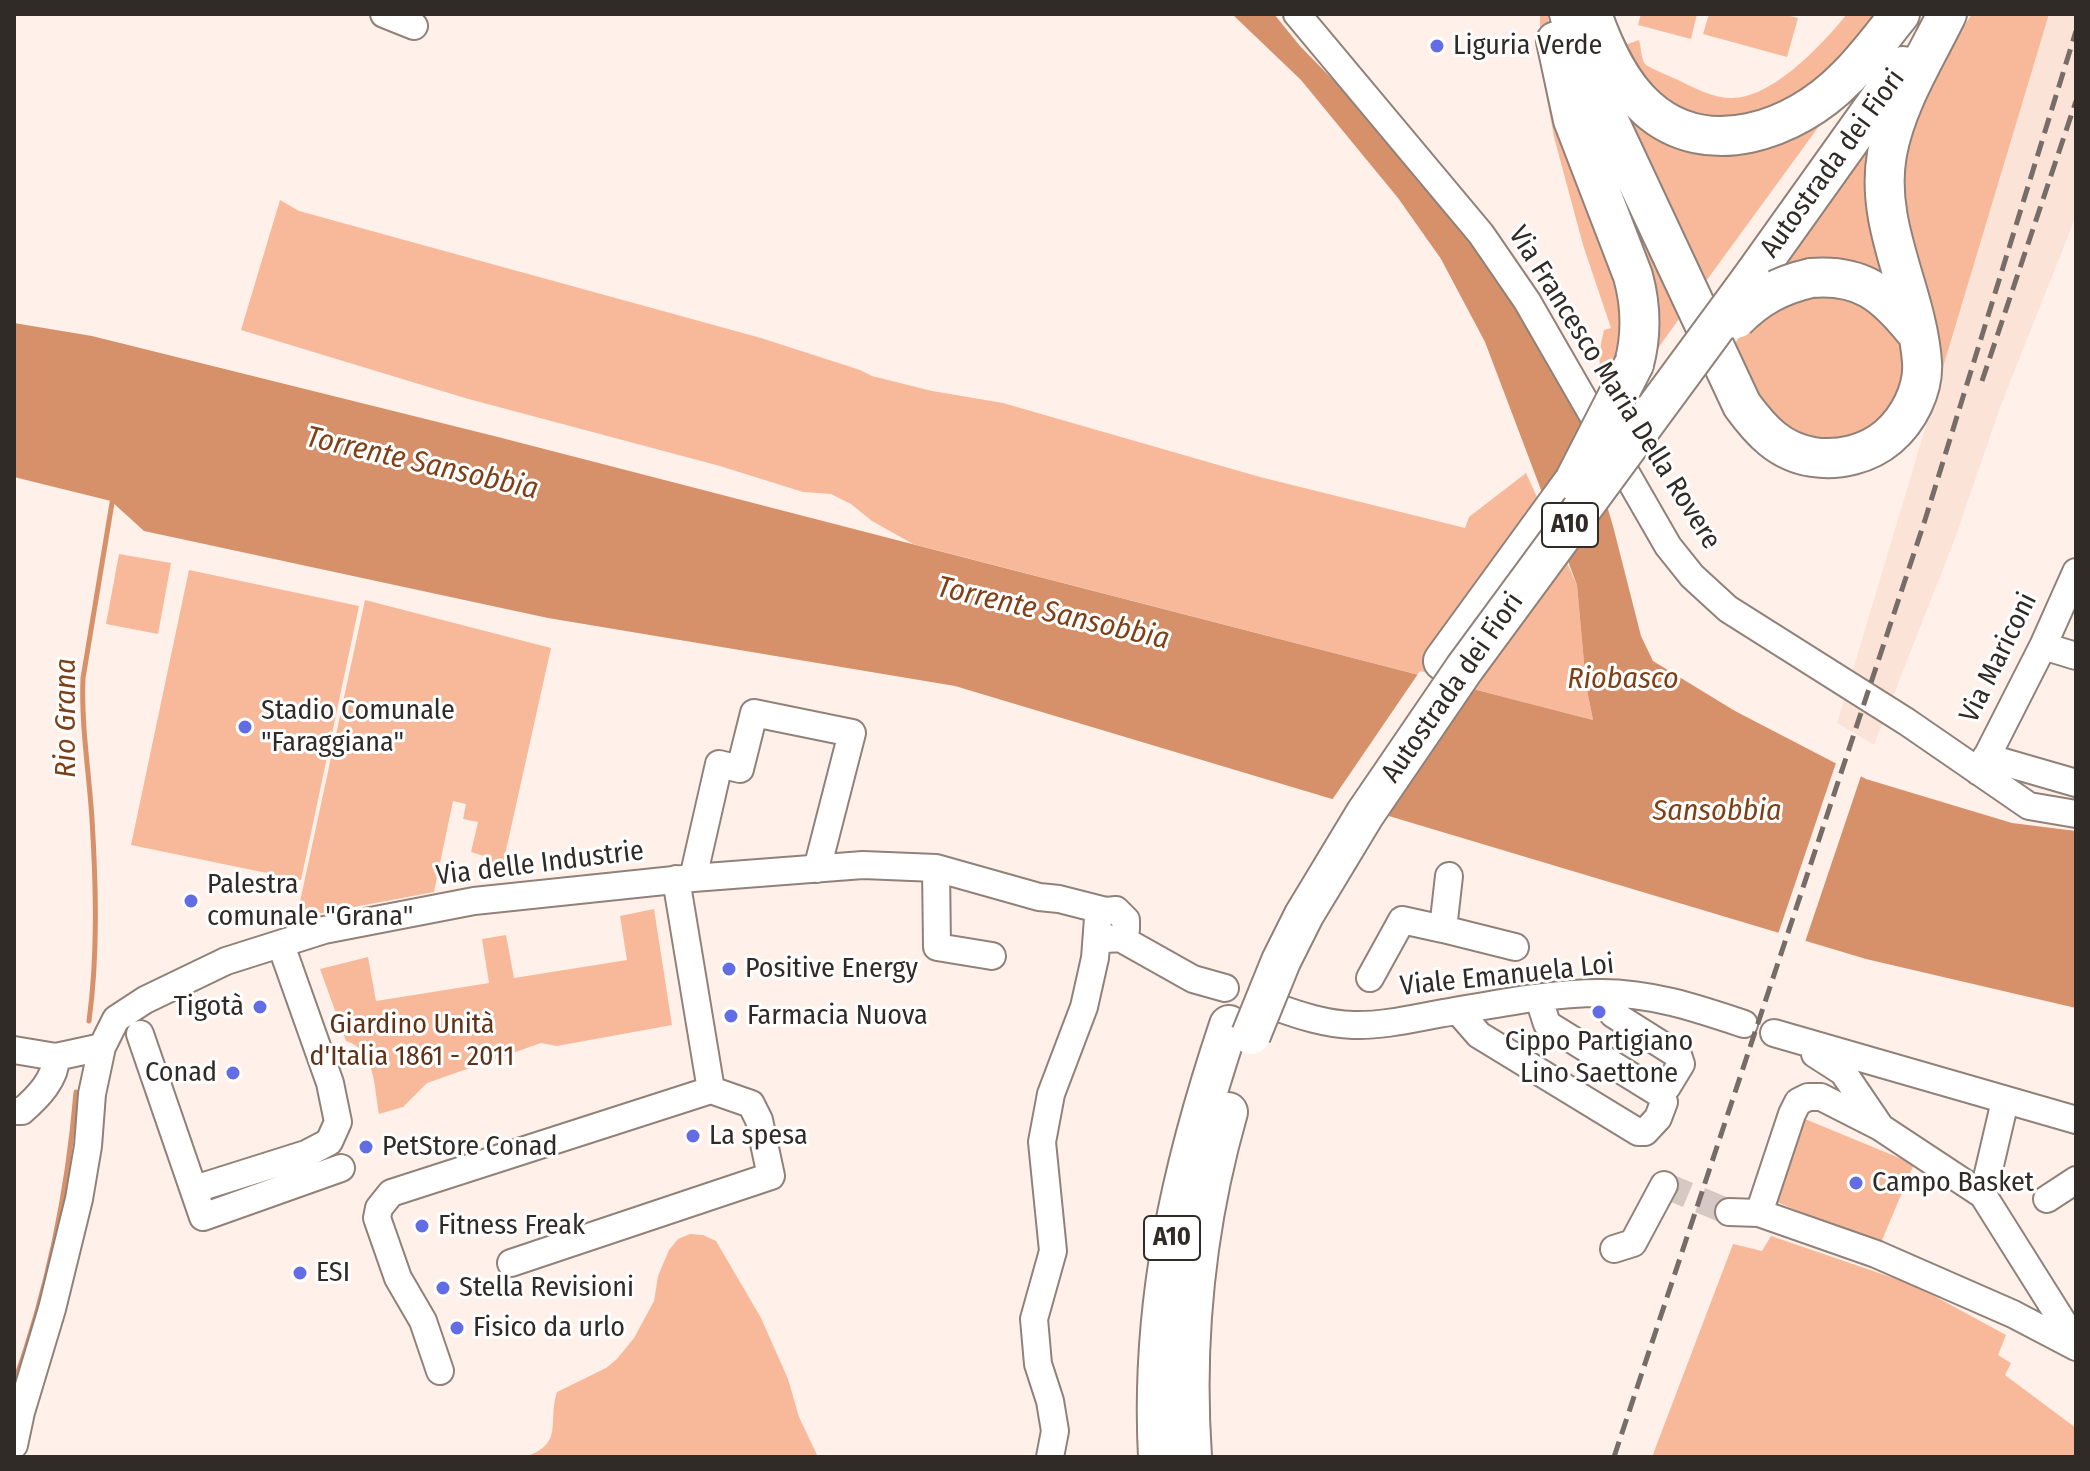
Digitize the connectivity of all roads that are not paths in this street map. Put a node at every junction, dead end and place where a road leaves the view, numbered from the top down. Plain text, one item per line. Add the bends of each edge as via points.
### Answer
1 (384, 14) edge
2 (1297, 14) edge
3 (1900, 14) edge
4 (1911, 14) edge
5 (1940, 14) edge
6 (1947, 14) edge
7 (1575, 18) edge
8 (414, 26) dead end
9 (1737, 278) junction
10 (1918, 335) junction
11 (1675, 382) junction
12 (1574, 481) junction
13 (2076, 572) edge
14 (2043, 646) junction
15 (2076, 656) edge
16 (1982, 764) junction
17 (2076, 783) edge
18 (2076, 814) edge
19 (936, 868) junction
20 (817, 869) junction
21 (1449, 876) dead end
22 (685, 879) junction
23 (1111, 929) junction
24 (1443, 929) junction
25 (281, 945) junction
26 (1515, 947) dead end
27 (992, 956) dead end
28 (1370, 978) dead end
29 (1219, 986) dead end
30 (1599, 993) junction
31 (1539, 999) junction
32 (1276, 1007) dead end
33 (1458, 1011) junction
34 (1744, 1024) dead end
35 (1240, 1030) junction
36 (140, 1034) dead end
37 (102, 1047) junction
38 (14, 1050) edge
39 (56, 1057) junction
40 (1868, 1061) junction
41 (1653, 1089) junction
42 (711, 1090) junction
43 (1855, 1091) junction
44 (2005, 1101) junction
45 (14, 1111) edge
46 (2076, 1120) edge
47 (1880, 1127) junction
48 (341, 1168) dead end
49 (2076, 1180) edge
50 (1664, 1185) dead end
51 (195, 1189) junction
52 (1983, 1195) junction
53 (2047, 1199) dead end
54 (1729, 1212) tunnel mouth
55 (1759, 1213) junction
56 (1614, 1249) dead end
57 (511, 1263) dead end
58 (2076, 1345) edge
59 (440, 1371) dead end
60 (14, 1445) edge
61 (1050, 1457) edge
62 (1158, 1457) edge
63 (1192, 1457) edge

1 - 8 street
2 - 16 street, Via Francesco Maria Della Rovere via 1481,234 1527,301 1668,546 1692,576 1728,609
3 - 7 highway via 1845,80 1810,107 1765,130 1726,137 1686,130 1649,111
4 - 9 highway, Autostrada dei Fiori / A10
5 - 9 highway, Autostrada dei Fiori / A10
6 - 10 highway via 1903,103 1884,178 1888,217
7 - 10 highway via 1588,76 1606,117 1742,405 1759,429 1792,451 1814,457 1838,458 1879,444 1910,411 1918,391 1923,365
7 - 12 highway, bridge via 1555,35 1573,120 1639,296 1639,332 1634,364
9 - 11 highway, Autostrada dei Fiori / A10, bridge
9 - 12 highway, Autostrada dei Fiori / A10, bridge
10 - 11 highway, bridge via 1894,305 1869,286 1847,278 1811,278 1777,288 1749,306
11 - 35 highway, Autostrada dei Fiori / A10, bridge via 1464,669 1365,814
12 - 35 highway, Autostrada dei Fiori / A10 via 1334,821 1283,908
13 - 14 street, Via Mariconi
14 - 15 street
14 - 16 street, Via Mariconi
16 - 17 street
16 - 18 street, Via Francesco Maria Della Rovere via 2029,806
19 - 20 street, Via delle Industrie
19 - 23 street, Via delle Industrie via 1044,898
19 - 27 street via 937,947
20 - 22 street, Via delle Industrie
20 - 22 street via 852,733 754,713 740,769 719,764
21 - 24 street
22 - 25 street, Via delle Industrie via 474,901 324,930
22 - 42 street
23 - 29 street via 1193,979
23 - 61 street via 1051,1094 1042,1142 1053,1251 1034,1319 1038,1364 1055,1431
24 - 26 street
24 - 28 street via 1402,920
25 - 37 street, Via delle Industrie via 226,961 145,1000 116,1019
25 - 51 street via 330,1083 338,1122 329,1142 306,1154
30 - 31 street, Viale Emanuela Loi
30 - 34 street, Viale Emanuela Loi via 1677,1002
30 - 41 street via 1613,1014 1678,1055 1681,1064 1667,1087
31 - 33 street, Viale Emanuela Loi
31 - 41 street via 1547,1024
32 - 33 street, Viale Emanuela Loi via 1322,1022 1355,1025
33 - 41 street via 1479,1035 1638,1132 1645,1132 1658,1118 1664,1102
35 - 62 highway, Autostrada dei Fiori / A10 via 1189,1152 1176,1216 1159,1349
35 - 63 highway, Autostrada dei Fiori / A10 via 1201,1231 1189,1371
36 - 51 street
37 - 39 street
37 - 60 street, Via delle Industrie via 79,1199
38 - 39 street
39 - 45 street via 40,1095 22,1111
40 - 43 street
40 - 43 street via 1783,1036 1843,1072
40 - 44 street
40 - 47 street via 1866,1089
42 - 57 street via 751,1104 771,1176
42 - 59 street via 391,1193 377,1218
43 - 47 street
44 - 46 street
44 - 52 street
47 - 52 street
47 - 55 street via 1821,1097 1798,1102
48 - 51 street via 207,1228
49 - 53 street
50 - 56 street via 1633,1243
52 - 58 street
54 - 55 street
55 - 58 street via 1876,1254

